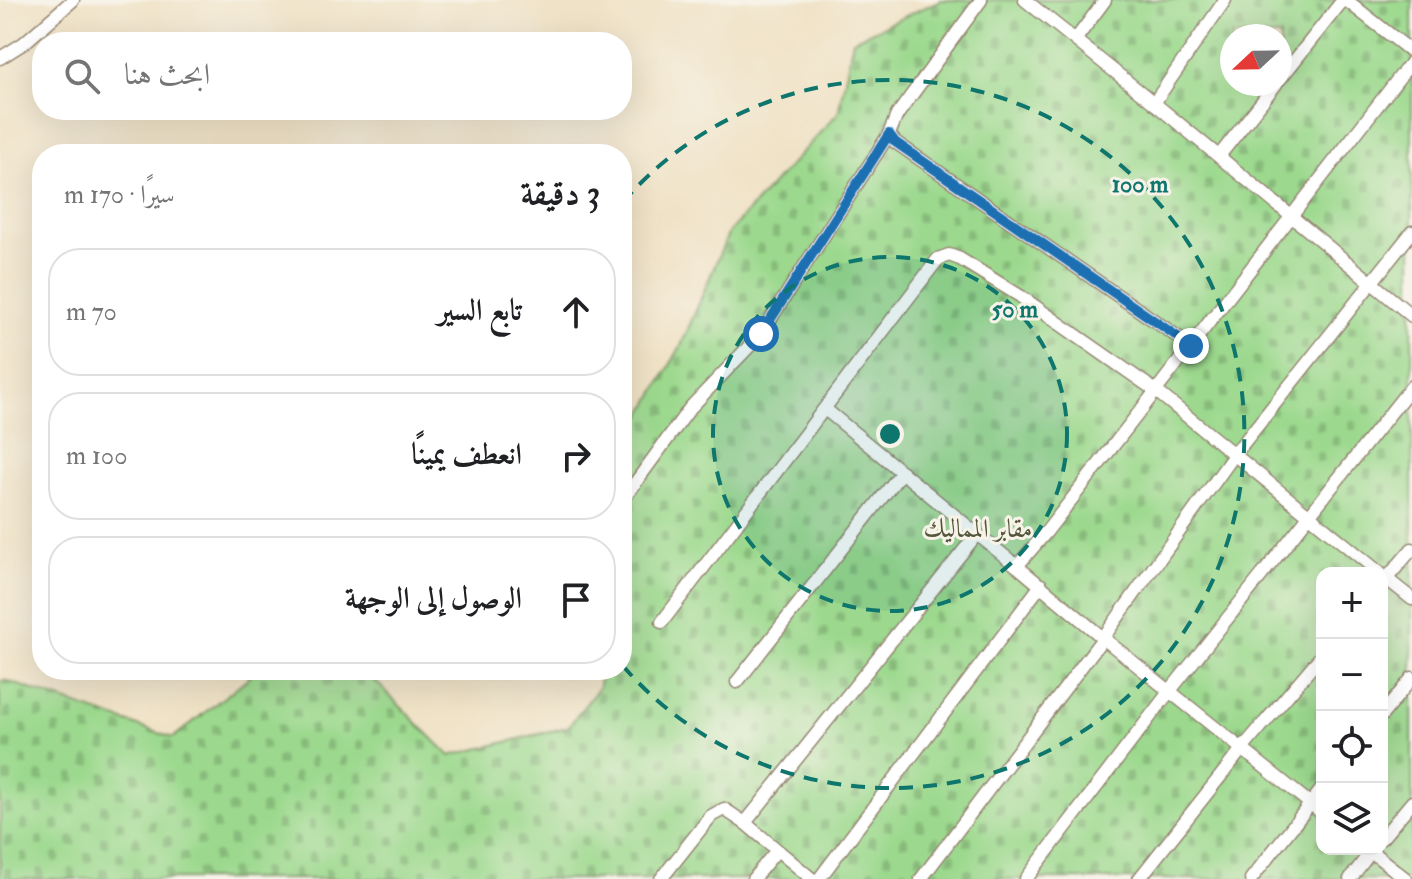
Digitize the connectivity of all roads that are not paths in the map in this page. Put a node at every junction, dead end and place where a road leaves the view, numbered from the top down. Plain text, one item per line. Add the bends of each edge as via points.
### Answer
1 (73, 0) edge
2 (981, 0) edge
3 (1025, 0) edge
4 (1105, 0) edge
5 (1225, 0) edge
6 (1345, 0) edge
7 (37, 32) edge
8 (32, 36) edge
9 (1076, 39) junction
10 (1412, 52) edge
11 (0, 58) edge
12 (1412, 61) edge
13 (1292, 64) edge
14 (1266, 96) edge
15 (1154, 103) junction
16 (889, 134) junction
17 (1219, 156) junction
18 (1291, 216) junction
19 (1412, 232) edge
20 (1371, 282) junction
21 (1412, 316) edge
22 (1191, 346) junction
23 (1412, 386) edge
24 (1156, 391) junction
25 (825, 409) junction
26 (1234, 455) junction
27 (902, 472) junction
28 (632, 487) edge
29 (1309, 515) junction
30 (977, 534) junction
31 (1412, 549) edge
32 (1017, 566) junction
33 (1370, 567) edge
34 (1388, 573) edge
35 (1388, 582) edge
36 (1041, 585) junction
37 (1412, 599) edge
38 (662, 622) dead end
39 (1103, 638) junction
40 (1316, 662) edge
41 (1412, 678) edge
42 (737, 682) dead end
43 (1169, 692) junction
44 (1385, 711) edge
45 (1242, 749) junction
46 (1316, 796) edge
47 (1412, 802) edge
48 (1310, 803) junction
49 (1316, 808) edge
50 (745, 823) junction
51 (1388, 831) edge
52 (777, 850) junction
53 (1367, 855) edge
54 (1377, 855) edge
55 (661, 879) edge
56 (753, 879) edge
57 (812, 879) edge
58 (819, 879) edge
59 (921, 879) edge
60 (1026, 879) edge
61 (1139, 879) edge
62 (1251, 879) edge
63 (1350, 879) edge
64 (1406, 879) edge

1 - 7 lane
2 - 16 lane via 897,115
3 - 9 lane
4 - 9 lane
5 - 15 lane
6 - 10 lane
6 - 13 lane
8 - 11 lane
9 - 15 lane
12 - 18 lane
14 - 17 lane
15 - 17 lane
16 - 22 lane
16 - 28 lane via 761,334 690,408
17 - 18 lane
18 - 20 lane
18 - 22 lane
19 - 20 lane
20 - 21 lane
20 - 26 lane
22 - 24 lane
23 - 29 lane
24 - 25 lane via 1020,296 949,255 938,259
24 - 26 lane
24 - 32 lane
25 - 27 lane
25 - 38 lane
26 - 29 lane
26 - 39 lane
27 - 30 lane
27 - 42 lane
29 - 33 lane
29 - 43 lane
30 - 32 lane
30 - 50 lane
31 - 34 lane
32 - 36 lane
35 - 37 lane
36 - 39 lane
36 - 58 lane
39 - 43 lane
39 - 59 lane
40 - 45 lane
41 - 44 lane
43 - 45 lane
43 - 60 lane
45 - 48 lane
45 - 61 lane
46 - 48 lane
47 - 51 lane
48 - 49 lane
48 - 62 lane
50 - 52 lane
50 - 55 lane via 730,811 717,811
52 - 56 lane
52 - 57 lane
53 - 63 lane
54 - 64 lane

